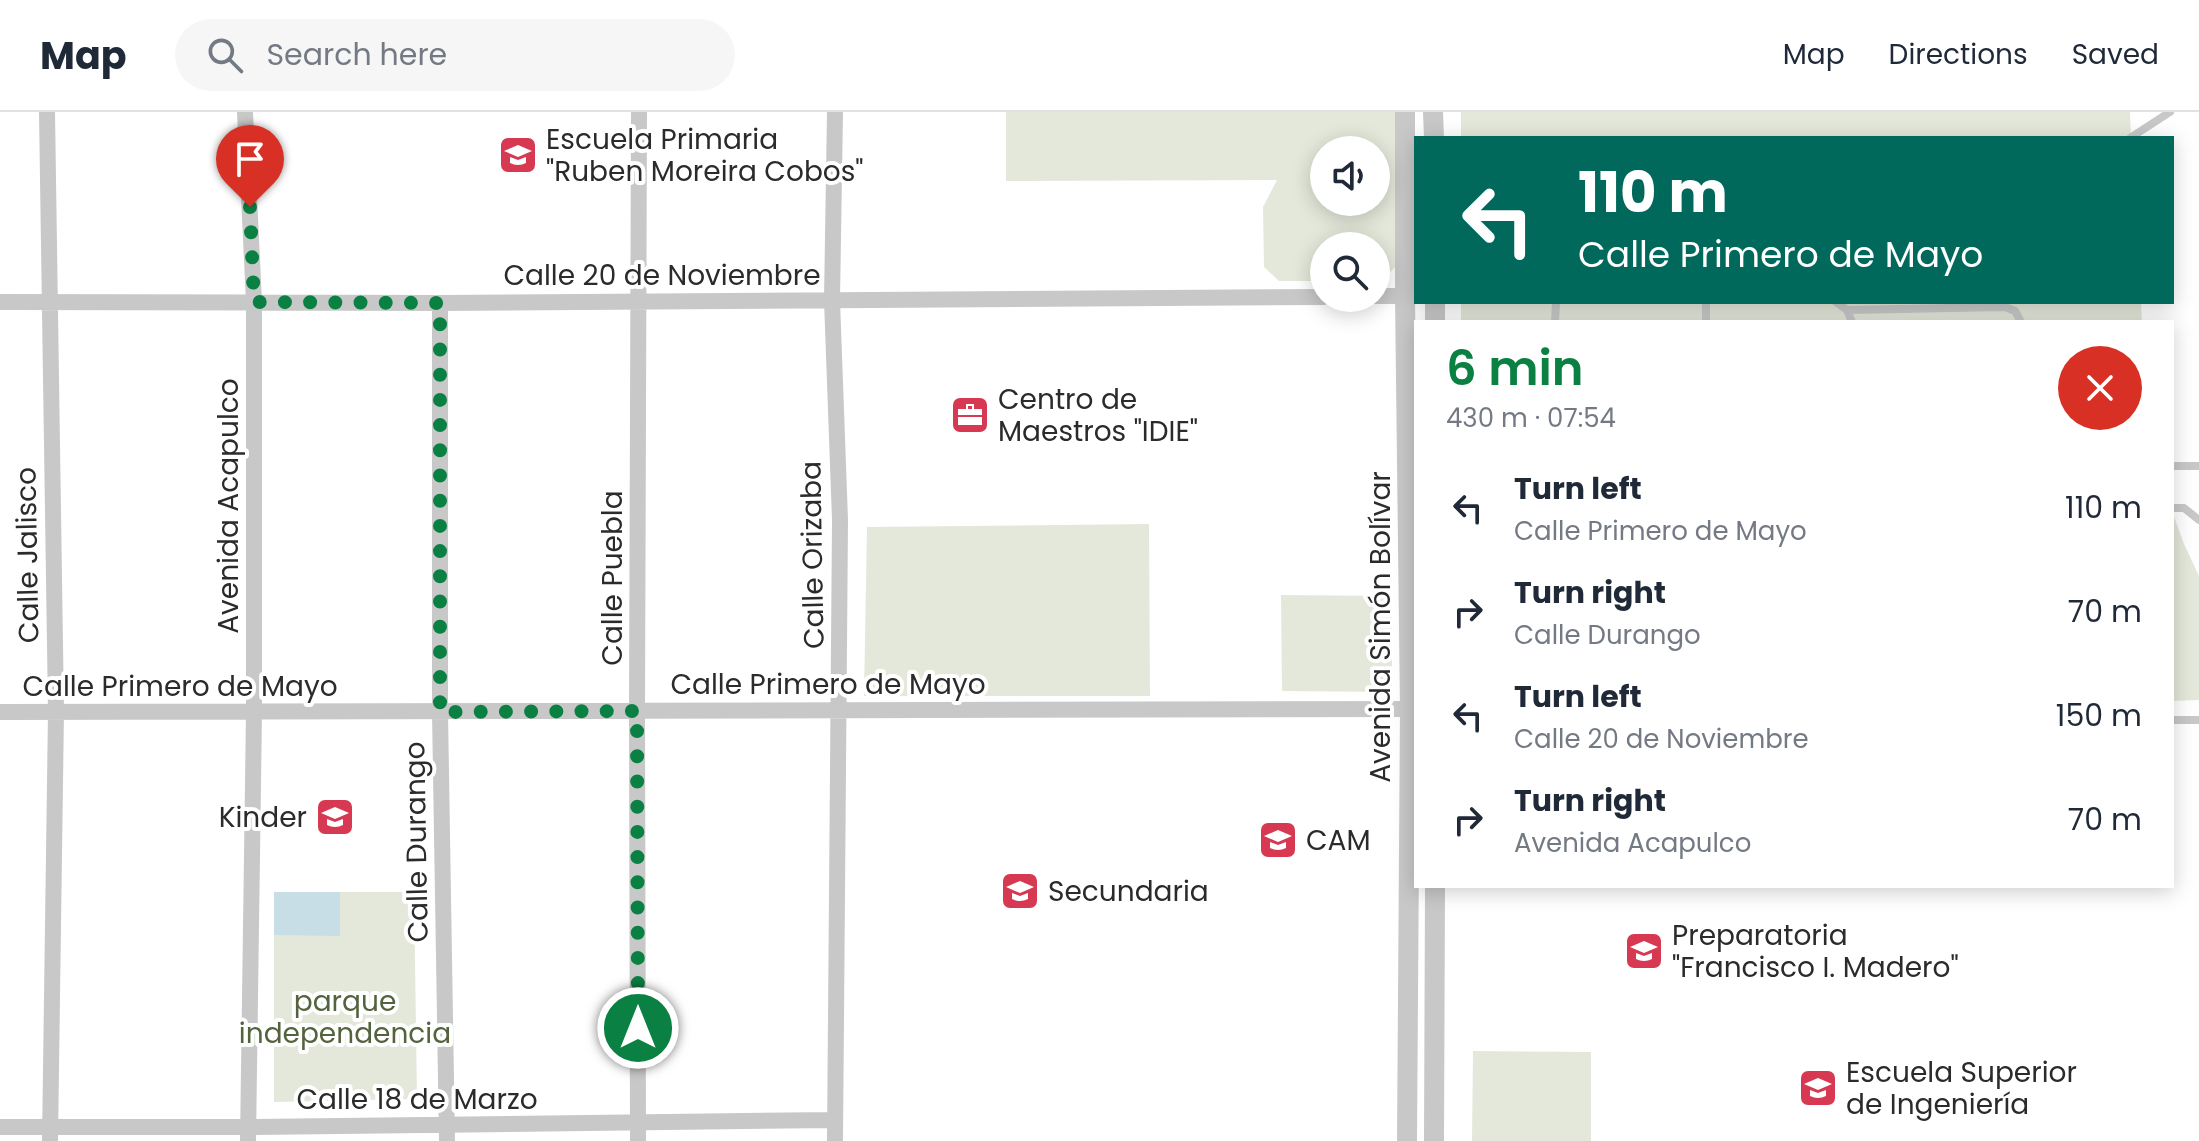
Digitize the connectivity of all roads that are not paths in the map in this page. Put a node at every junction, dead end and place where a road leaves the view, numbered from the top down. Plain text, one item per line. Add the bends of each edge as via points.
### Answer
1 (47, 112) edge
2 (245, 112) edge
3 (639, 112) edge
4 (835, 112) edge
5 (1405, 112) edge
6 (1433, 112) edge
7 (2170, 112) edge
8 (1434, 136) edge
9 (2133, 136) edge
10 (1410, 262) edge
11 (1410, 296) edge
12 (1310, 297) edge
13 (832, 300) junction
14 (640, 301) junction
15 (0, 302) edge
16 (49, 302) junction
17 (254, 302) junction
18 (440, 303) junction
19 (1839, 304) edge
20 (1858, 304) edge
21 (2017, 307) edge
22 (1847, 310) junction
23 (1851, 320) edge
24 (2174, 466) edge
25 (2199, 466) edge
26 (2174, 508) edge
27 (2199, 520) edge
28 (1413, 662) edge
29 (840, 709) junction
30 (1413, 709) edge
31 (56, 711) junction
32 (637, 711) junction
33 (0, 712) edge
34 (254, 712) junction
35 (440, 712) junction
36 (2174, 720) edge
37 (2199, 720) edge
38 (1435, 888) edge
39 (834, 1120) junction
40 (638, 1123) junction
41 (0, 1127) edge
42 (447, 1133) edge
43 (50, 1134) edge
44 (248, 1134) edge
45 (1407, 1135) edge
46 (1434, 1135) edge
47 (638, 1141) edge
48 (835, 1141) edge

1 - 16 street, Calle Jalisco
2 - 17 street, Avenida Acapulco
3 - 14 street, Calle Puebla
4 - 13 street, Calle Orizaba
5 - 10 street, Avenida Simón Bolívar
6 - 8 street
7 - 9 lane
10 - 11 street, Avenida Simón Bolívar
11 - 28 street, Avenida Simón Bolívar
12 - 13 street, Calle 20 de Noviembre
13 - 14 street, Calle 20 de Noviembre
13 - 29 street, Calle Orizaba
14 - 18 street, Calle 20 de Noviembre
14 - 32 street, Calle Puebla
15 - 16 street, Calle 20 de Noviembre
16 - 17 street, Calle 20 de Noviembre
16 - 31 street, Calle Jalisco
17 - 18 street, Calle 20 de Noviembre
17 - 34 street, Avenida Acapulco
18 - 35 street, Calle Durango
19 - 22 lane
20 - 22 lane
21 - 22 lane
22 - 23 lane
24 - 25 lane
26 - 27 lane via 2184,508
28 - 30 street, Avenida Simón Bolívar
29 - 30 street, Calle Primero de Mayo
29 - 32 street, Calle Primero de Mayo
29 - 39 street, Calle Orizaba
30 - 45 street, Avenida Simón Bolívar
31 - 33 street, Calle Primero de Mayo
31 - 34 street, Calle Primero de Mayo
31 - 43 street, Calle Jalisco
32 - 35 street, Calle Primero de Mayo
32 - 40 street, Calle Puebla
34 - 35 street, Calle Primero de Mayo
34 - 44 street, Avenida Acapulco
35 - 42 street, Calle Durango
36 - 37 lane
38 - 46 street
39 - 40 street, Calle 18 de Marzo
39 - 48 street, Calle Orizaba
40 - 42 street, Calle 18 de Marzo
40 - 47 street, Calle Puebla
41 - 43 street, Calle 18 de Marzo
42 - 44 street, Calle 18 de Marzo
43 - 44 street, Calle 18 de Marzo
45 - 46 street

